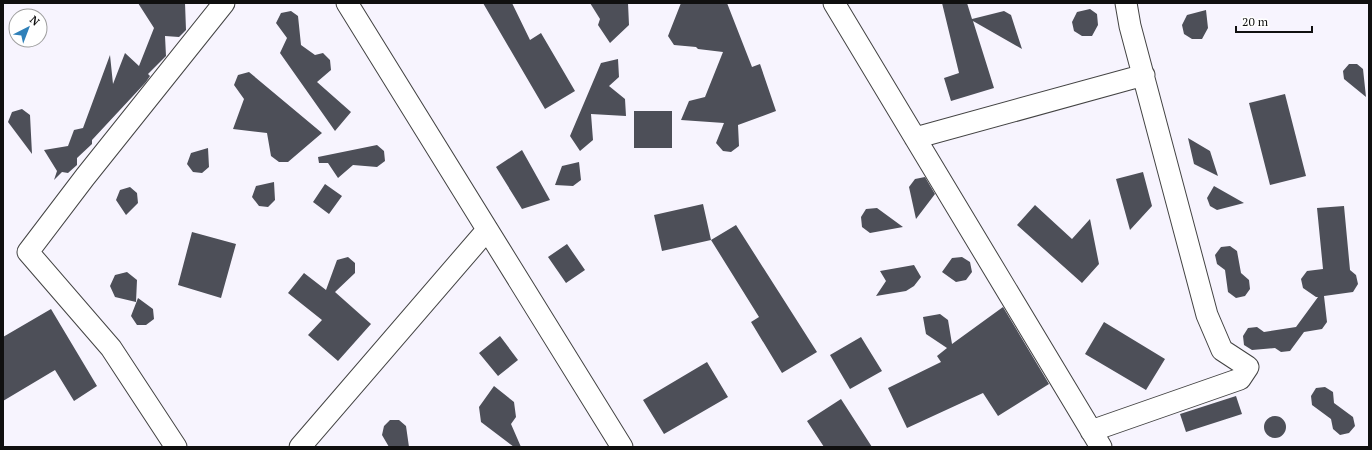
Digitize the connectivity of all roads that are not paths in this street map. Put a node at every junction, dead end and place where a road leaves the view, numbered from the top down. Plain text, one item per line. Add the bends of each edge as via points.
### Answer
1 (224, 3) edge
2 (347, 3) edge
3 (834, 3) edge
4 (1126, 3) edge
5 (1144, 75) junction
6 (915, 138) junction
7 (487, 230) junction
8 (1096, 439) edge
9 (176, 447) edge
10 (300, 447) edge
11 (622, 447) edge

1 - 9 street via 84,177 28,252 111,348
2 - 7 street
3 - 6 street
4 - 5 street
5 - 6 street
5 - 8 street via 1208,314 1222,350 1248,367 1240,379
6 - 8 street
7 - 10 street
7 - 11 street

